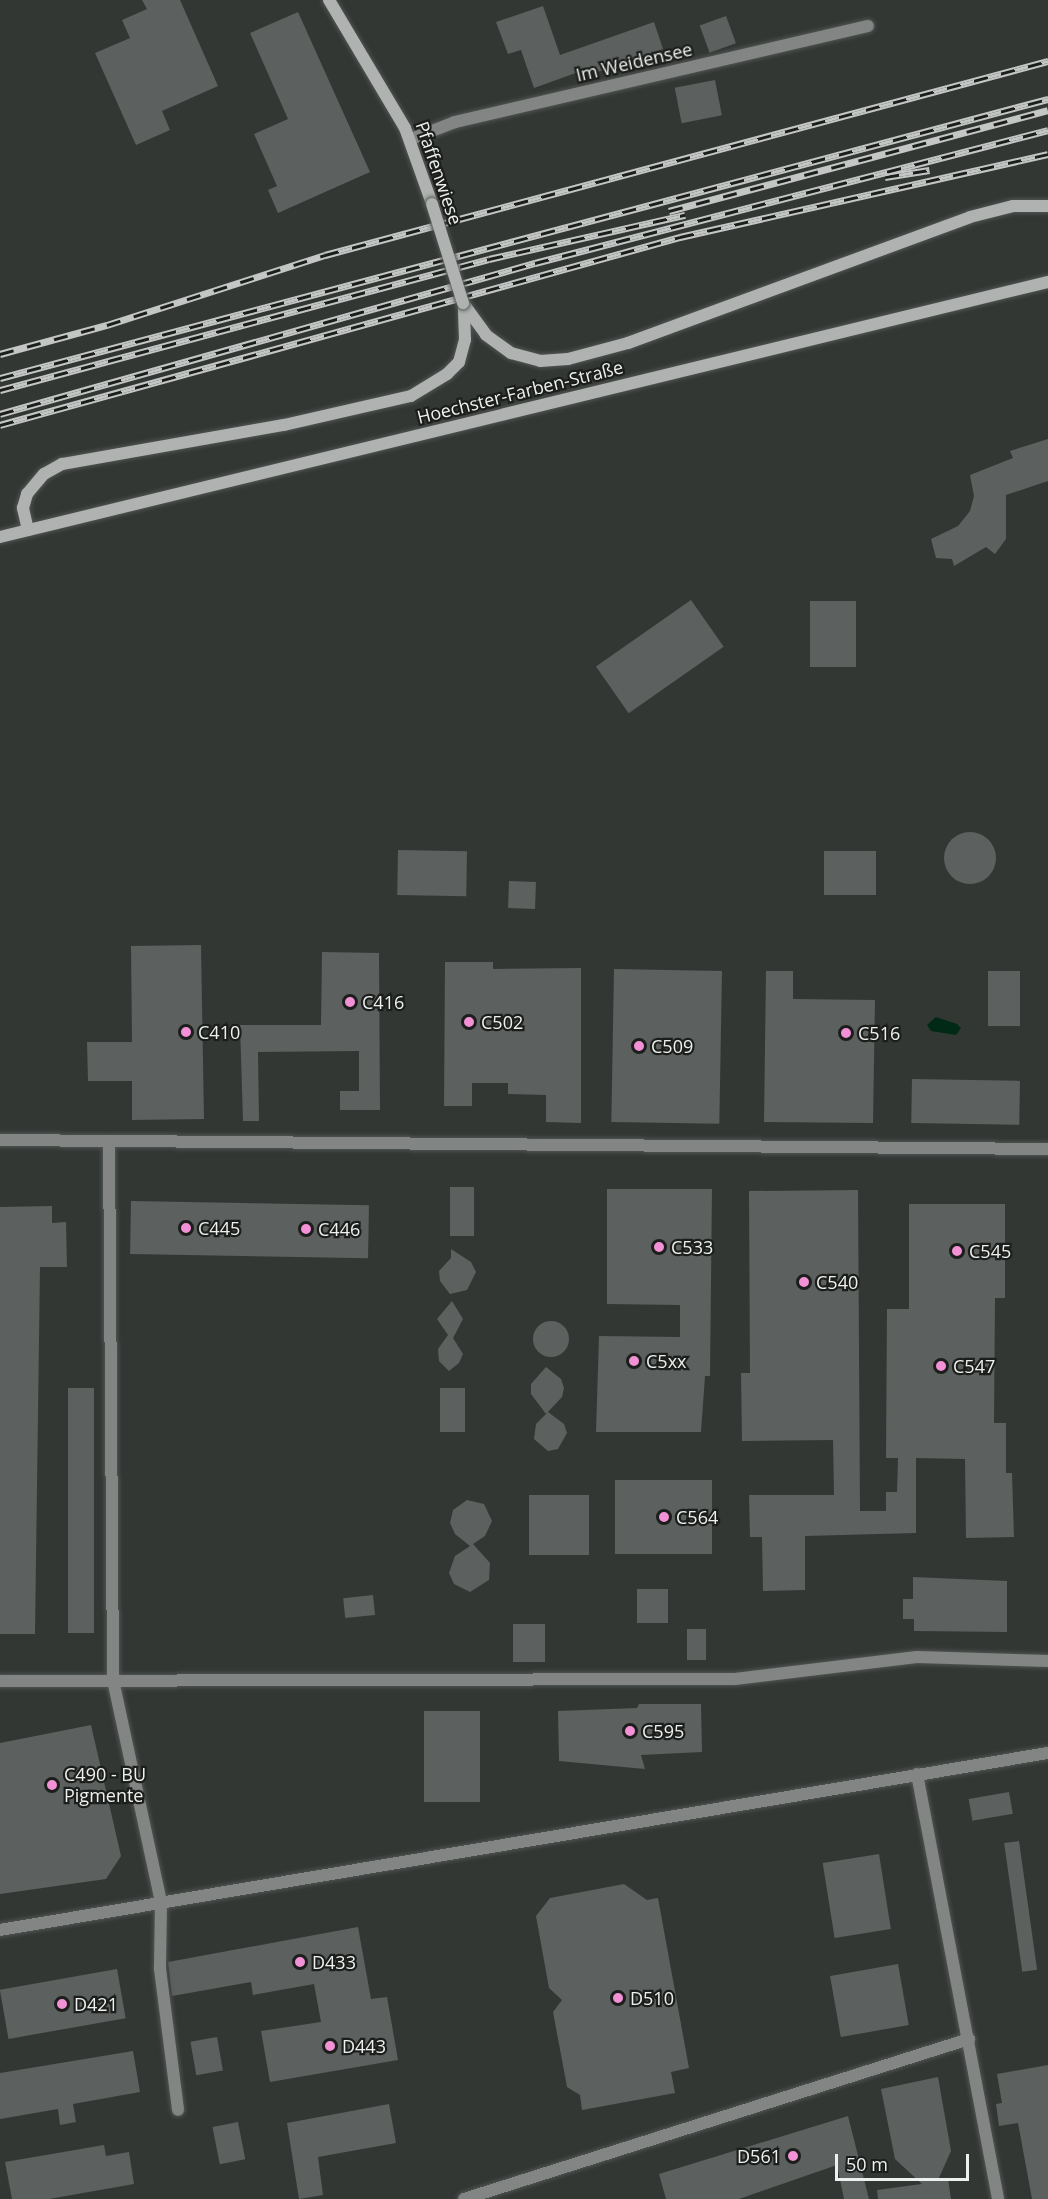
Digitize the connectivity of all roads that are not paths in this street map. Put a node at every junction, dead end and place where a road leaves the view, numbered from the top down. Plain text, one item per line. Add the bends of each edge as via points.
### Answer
1 (329, 0) edge
2 (868, 26) dead end
3 (411, 139) junction
4 (1048, 206) edge
5 (1048, 275) edge
6 (1048, 282) edge
7 (1033, 286) junction
8 (463, 303) junction
9 (28, 530) junction
10 (0, 537) edge
11 (0, 1140) edge
12 (109, 1141) junction
13 (1048, 1149) edge
14 (1048, 1661) edge
15 (113, 1680) junction
16 (0, 1681) edge
17 (1048, 1753) edge
18 (917, 1774) junction
19 (161, 1902) junction
20 (0, 1930) edge
21 (969, 2039) junction
22 (178, 2110) dead end
23 (464, 2199) edge
24 (998, 2199) edge

1 - 3 main road, Pfaffenwiese
2 - 3 street, Im Weidensee via 455,122
3 - 8 main road, Pfaffenwiese, bridge
4 - 8 main road via 1013,206 970,217 587,355 528,360 502,348 479,327
5 - 7 main road
6 - 7 main road, Hoechster-Farben-Straße
7 - 9 main road, Hoechster-Farben-Straße
8 - 9 main road via 462,354 453,368 411,396 284,425 62,464 44,474 27,494 23,508
9 - 10 main road, Hoechster-Farben-Straße
11 - 12 street
12 - 13 street
12 - 15 street
14 - 15 street via 917,1657 735,1679
15 - 16 street
15 - 19 street
17 - 18 street
18 - 19 street
18 - 21 street
19 - 20 street
19 - 22 street via 160,1969
21 - 23 street
21 - 24 street

